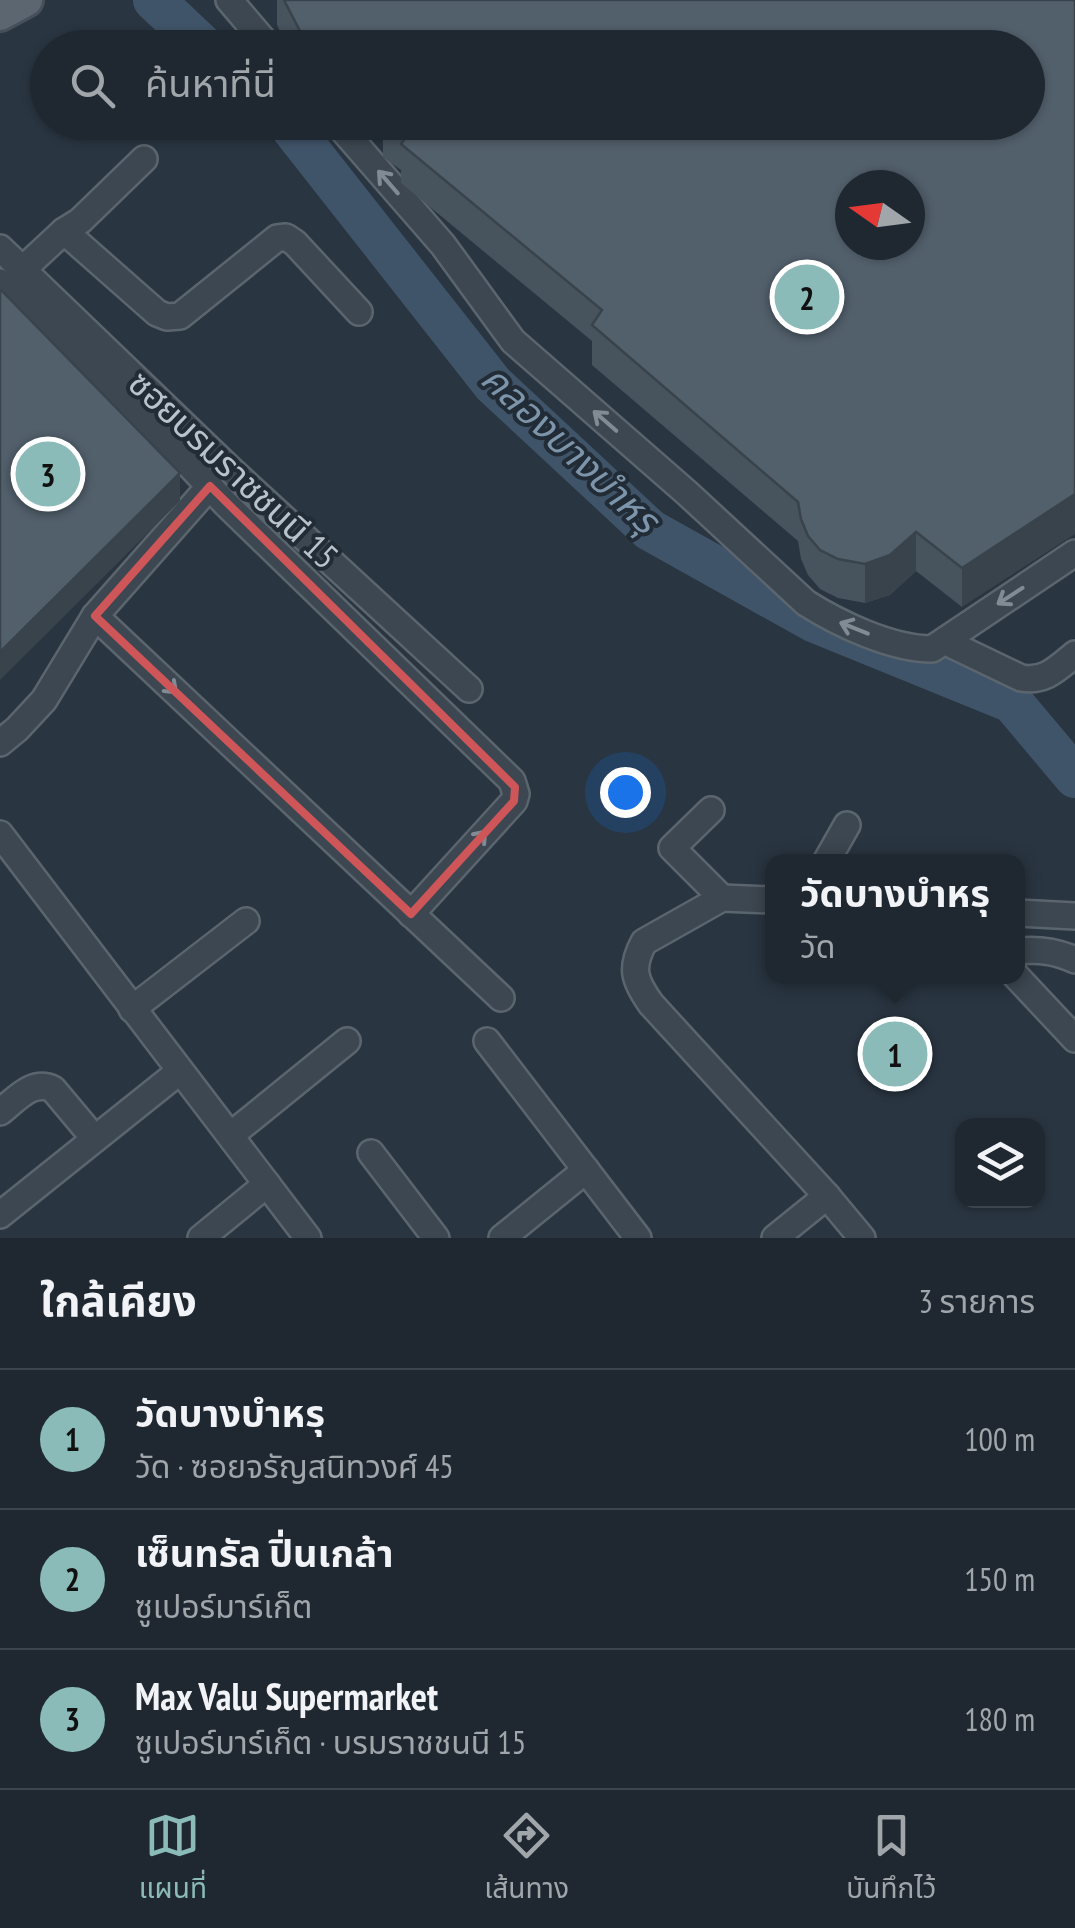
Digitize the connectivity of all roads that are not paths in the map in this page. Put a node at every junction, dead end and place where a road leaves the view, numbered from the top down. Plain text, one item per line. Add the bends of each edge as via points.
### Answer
1 (26, 0) edge
2 (229, 0) edge
3 (0, 14) edge
4 (255, 30) edge
5 (352, 140) edge
6 (144, 159) dead end
7 (73, 231) junction
8 (0, 248) edge
9 (19, 278) edge
10 (358, 312) dead end
11 (210, 486) junction
12 (1075, 553) edge
13 (95, 616) junction
14 (946, 642) junction
15 (1075, 654) edge
16 (469, 689) dead end
17 (6, 727) edge
18 (711, 810) dead end
19 (848, 825) dead end
20 (0, 834) edge
21 (831, 854) edge
22 (722, 898) junction
23 (765, 900) edge
24 (1025, 913) edge
25 (411, 914) junction
26 (1075, 916) edge
27 (246, 920) dead end
28 (1025, 950) edge
29 (1075, 960) edge
30 (1023, 984) edge
31 (501, 998) dead end
32 (132, 1009) junction
33 (1075, 1039) edge
34 (347, 1041) dead end
35 (487, 1041) dead end
36 (180, 1072) junction
37 (0, 1112) edge
38 (230, 1135) junction
39 (94, 1138) junction
40 (370, 1153) dead end
41 (586, 1170) junction
42 (268, 1184) junction
43 (827, 1196) junction
44 (0, 1215) edge
45 (202, 1238) edge
46 (308, 1238) edge
47 (436, 1238) edge
48 (502, 1238) edge
49 (638, 1238) edge
50 (775, 1238) edge
51 (862, 1238) edge

1 - 3 main road
2 - 4 street
14 -> 5 street via 918,649 806,604 513,341 443,245
6 - 7 street
7 - 9 street
7 - 10 street via 167,317 180,316 286,237
8 - 9 street, ซฮยบรมราชชนนี 15
9 - 11 street
9 - 16 street, ซฮยบรมราชชนนี 15
11 - 13 street
25 -> 11 street via 514,801 515,787
12 -> 14 street
13 - 17 street via 44,700
13 -> 25 street
14 - 15 street via 1033,680
18 - 22 street via 672,848
19 - 21 street
20 - 32 street
22 - 23 street
22 - 43 street via 644,942 634,970 638,986
24 - 26 street
25 - 31 street
27 - 32 street
28 - 29 street
30 - 33 street
32 - 36 street
34 - 38 street
35 - 41 street
36 - 38 street
36 - 39 street
37 - 39 street via 33,1086 46,1086
38 - 42 street
39 - 44 street
40 - 47 street
41 - 48 street
41 - 49 street
42 - 45 street
42 - 46 street
43 - 50 street
43 - 51 street

